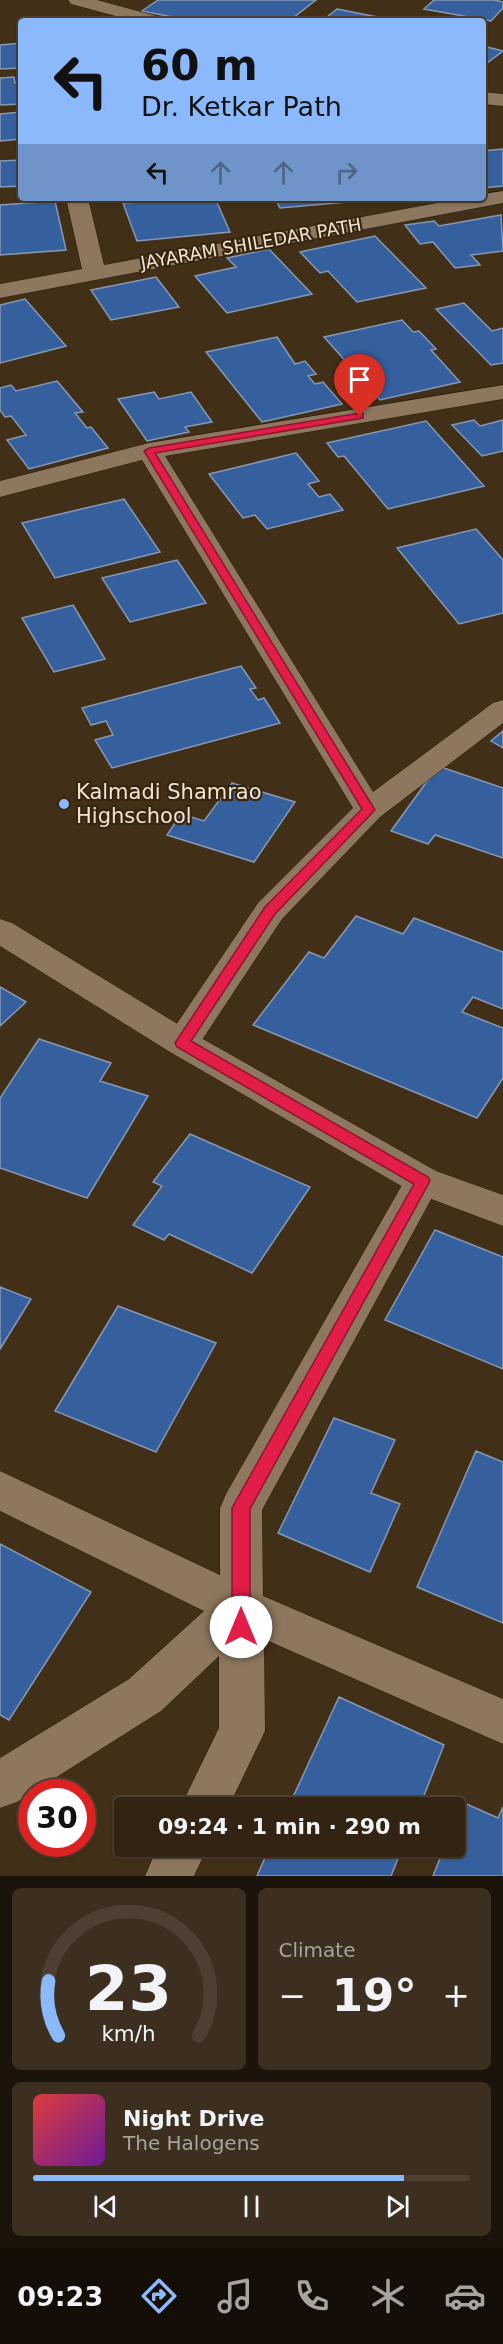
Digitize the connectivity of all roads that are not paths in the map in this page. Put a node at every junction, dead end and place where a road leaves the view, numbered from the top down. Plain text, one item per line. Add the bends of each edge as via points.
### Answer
1 (79, 7) edge
2 (138, 18) edge
3 (486, 98) edge
4 (503, 100) edge
5 (503, 197) edge
6 (486, 199) edge
7 (78, 201) edge
8 (464, 201) edge
9 (406, 207) edge
10 (94, 272) junction
11 (0, 291) edge
12 (503, 392) edge
13 (149, 451) junction
14 (0, 489) edge
15 (503, 709) edge
16 (369, 810) junction
17 (0, 931) edge
18 (182, 1043) junction
19 (423, 1181) junction
20 (503, 1211) edge
21 (0, 1490) edge
22 (240, 1607) junction
23 (503, 1722) edge
24 (0, 1785) edge
25 (209, 1797) edge
26 (178, 1857) edge
27 (169, 1876) edge

1 - 2 street
3 - 4 street
5 - 6 street, JAYARAM SHILEDAR PATH
7 - 10 street
8 - 9 street, JAYARAM SHILEDAR PATH
9 - 10 street, JAYARAM SHILEDAR PATH
10 - 11 street, JAYARAM SHILEDAR PATH
12 - 13 street
13 - 14 street
13 - 16 street
15 - 16 street
16 - 18 street via 270,911
17 - 18 street
18 - 19 street
19 - 20 street
19 - 22 street via 241,1508
21 - 22 street
22 - 23 street
22 - 24 street via 145,1695
22 - 25 street via 242,1731
26 - 27 street

